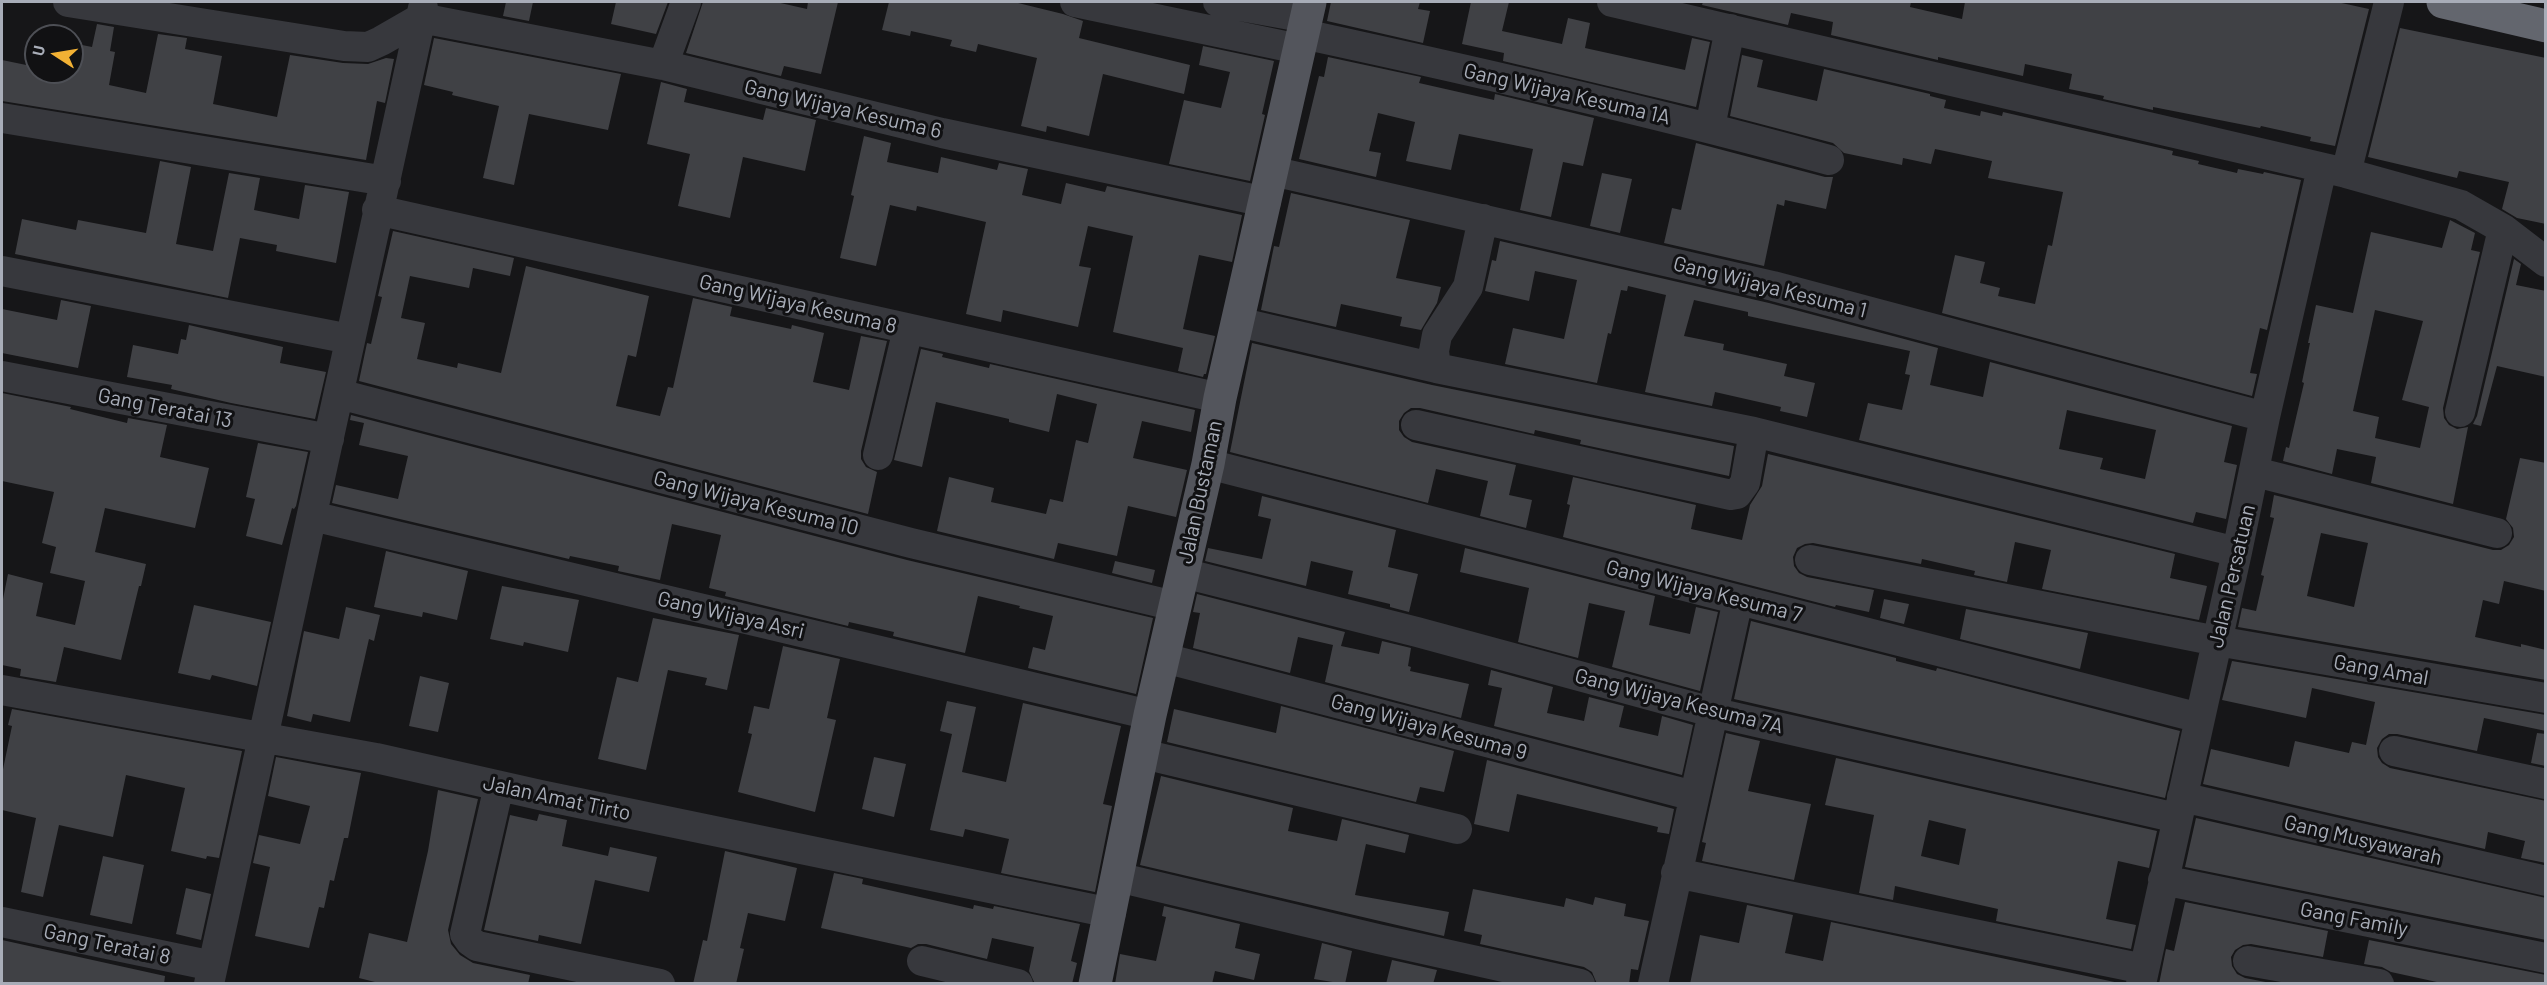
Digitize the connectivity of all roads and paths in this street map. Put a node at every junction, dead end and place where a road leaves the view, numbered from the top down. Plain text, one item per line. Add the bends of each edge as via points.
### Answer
1 (69, 2) edge
2 (686, 2) edge
3 (1075, 2) edge
4 (1218, 2) edge
5 (1612, 2) edge
6 (2389, 2) edge
7 (2443, 2) edge
8 (422, 10) edge
9 (1305, 26) edge
10 (2546, 26) edge
11 (1730, 29) junction
12 (663, 65) junction
13 (2, 118) edge
14 (1710, 127) junction
15 (1829, 160) dead end
16 (2334, 171) junction
17 (386, 182) junction
18 (1269, 187) junction
19 (377, 210) junction
20 (1483, 219) junction
21 (2504, 229) junction
22 (2546, 262) edge
23 (2, 272) edge
24 (1238, 322) junction
25 (908, 329) junction
26 (350, 339) junction
27 (1436, 368) junction
28 (2, 376) edge
29 (339, 394) junction
30 (1220, 398) junction
31 (2460, 412) dead end
32 (2265, 417) junction
33 (1416, 425) dead end
34 (1754, 432) junction
35 (329, 439) junction
36 (878, 455) dead end
37 (1208, 464) junction
38 (2255, 472) junction
39 (312, 516) junction
40 (2497, 533) dead end
41 (2237, 552) junction
42 (1810, 560) dead end
43 (1183, 573) junction
44 (1738, 600) junction
45 (1175, 606) junction
46 (2217, 641) junction
47 (1164, 658) junction
48 (2, 690) edge
49 (2546, 698) edge
50 (1712, 712) junction
51 (1150, 715) junction
52 (2200, 718) junction
53 (263, 737) junction
54 (2394, 751) dead end
55 (1143, 754) junction
56 (2546, 784) edge
57 (499, 786) junction
58 (1694, 796) junction
59 (2179, 808) junction
60 (1457, 829) dead end
61 (1677, 873) junction
62 (1118, 877) junction
63 (2163, 880) junction
64 (2546, 881) edge
65 (1111, 913) junction
66 (2, 922) edge
67 (2546, 958) edge
68 (922, 961) dead end
69 (2248, 961) dead end
70 (211, 975) edge
71 (2143, 976) edge
72 (660, 984) edge
73 (1018, 984) edge
74 (1095, 984) edge
75 (1580, 984) edge
76 (1653, 984) edge
77 (2379, 984) edge

1 - 8 street via 344,46 381,42
2 - 12 street
3 - 9 street
4 - 9 street
5 - 11 street
6 - 16 street, Jalan Persatuan
7 - 10 highway
8 - 12 street, Gang Wijaya Kesuma 6
8 - 17 street
9 - 14 street, Gang Wijaya Kesuma 1A via 1435,63
9 - 18 main road, Jalan Bustaman
11 - 14 street
11 - 16 street
12 - 18 street, Gang Wijaya Kesuma 6 via 942,133
13 - 17 street
14 - 15 street, Gang Wijaya Kesuma 1A
16 - 21 street via 2461,205
16 - 32 street, Jalan Persatuan
17 - 19 street
18 - 20 street, Gang Wijaya Kesuma 1
18 - 24 main road, Jalan Bustaman
19 - 25 street, Gang Wijaya Kesuma 8
19 - 26 street
20 - 27 street via 1468,287 1434,343
20 - 32 street, Gang Wijaya Kesuma 1 via 1773,286
21 - 22 street
21 - 31 street
23 - 26 street
24 - 27 street
24 - 30 main road, Jalan Bustaman
25 - 30 street, Gang Wijaya Kesuma 8
25 - 36 street
26 - 29 street
27 - 34 street
28 - 35 street, Gang Teratai 13
29 - 35 street
29 - 45 street, Gang Wijaya Kesuma 10 via 900,540
30 - 37 main road, Jalan Bustaman
32 - 38 street, Jalan Persatuan
33 - 34 street via 1731,495 1737,494 1745,483
34 - 41 street
35 - 39 street
37 - 43 main road, Jalan Bustaman
37 - 44 street, Gang Wijaya Kesuma 7
38 - 40 street
38 - 41 street, Jalan Persatuan
39 - 51 street, Gang Wijaya Asri
39 - 53 street
41 - 46 street, Jalan Persatuan
42 - 46 street, Gang Amal
43 - 45 main road, Jalan Bustaman
43 - 50 street, Gang Wijaya Kesuma 7A
44 - 50 street
44 - 52 street, Gang Wijaya Kesuma 7
45 - 47 main road, Jalan Bustaman
46 - 49 street, Gang Amal
46 - 52 street, Jalan Persatuan
47 - 51 main road, Jalan Bustaman
47 - 58 street, Gang Wijaya Kesuma 9
48 - 53 street, Jalan Amat Tirto
50 - 58 street
50 - 59 street, Gang Wijaya Kesuma 7A
51 - 55 main road, Jalan Bustaman
52 - 59 street, Jalan Persatuan
53 - 57 street, Jalan Amat Tirto
53 - 70 street
54 - 56 street
55 - 60 street
55 - 62 main road, Jalan Bustaman
57 - 65 street, Jalan Amat Tirto
57 - 72 street via 465,934 470,941 477,946
58 - 61 street
59 - 63 street, Jalan Persatuan
59 - 64 street, Gang Musyawarah
61 - 71 street
61 - 76 street
62 - 65 main road, Jalan Bustaman
62 - 75 street
63 - 67 street, Gang Family
63 - 71 street, Jalan Persatuan
65 - 74 main road, Jalan Bustaman
66 - 70 street, Gang Teratai 8
68 - 73 street
69 - 77 street

